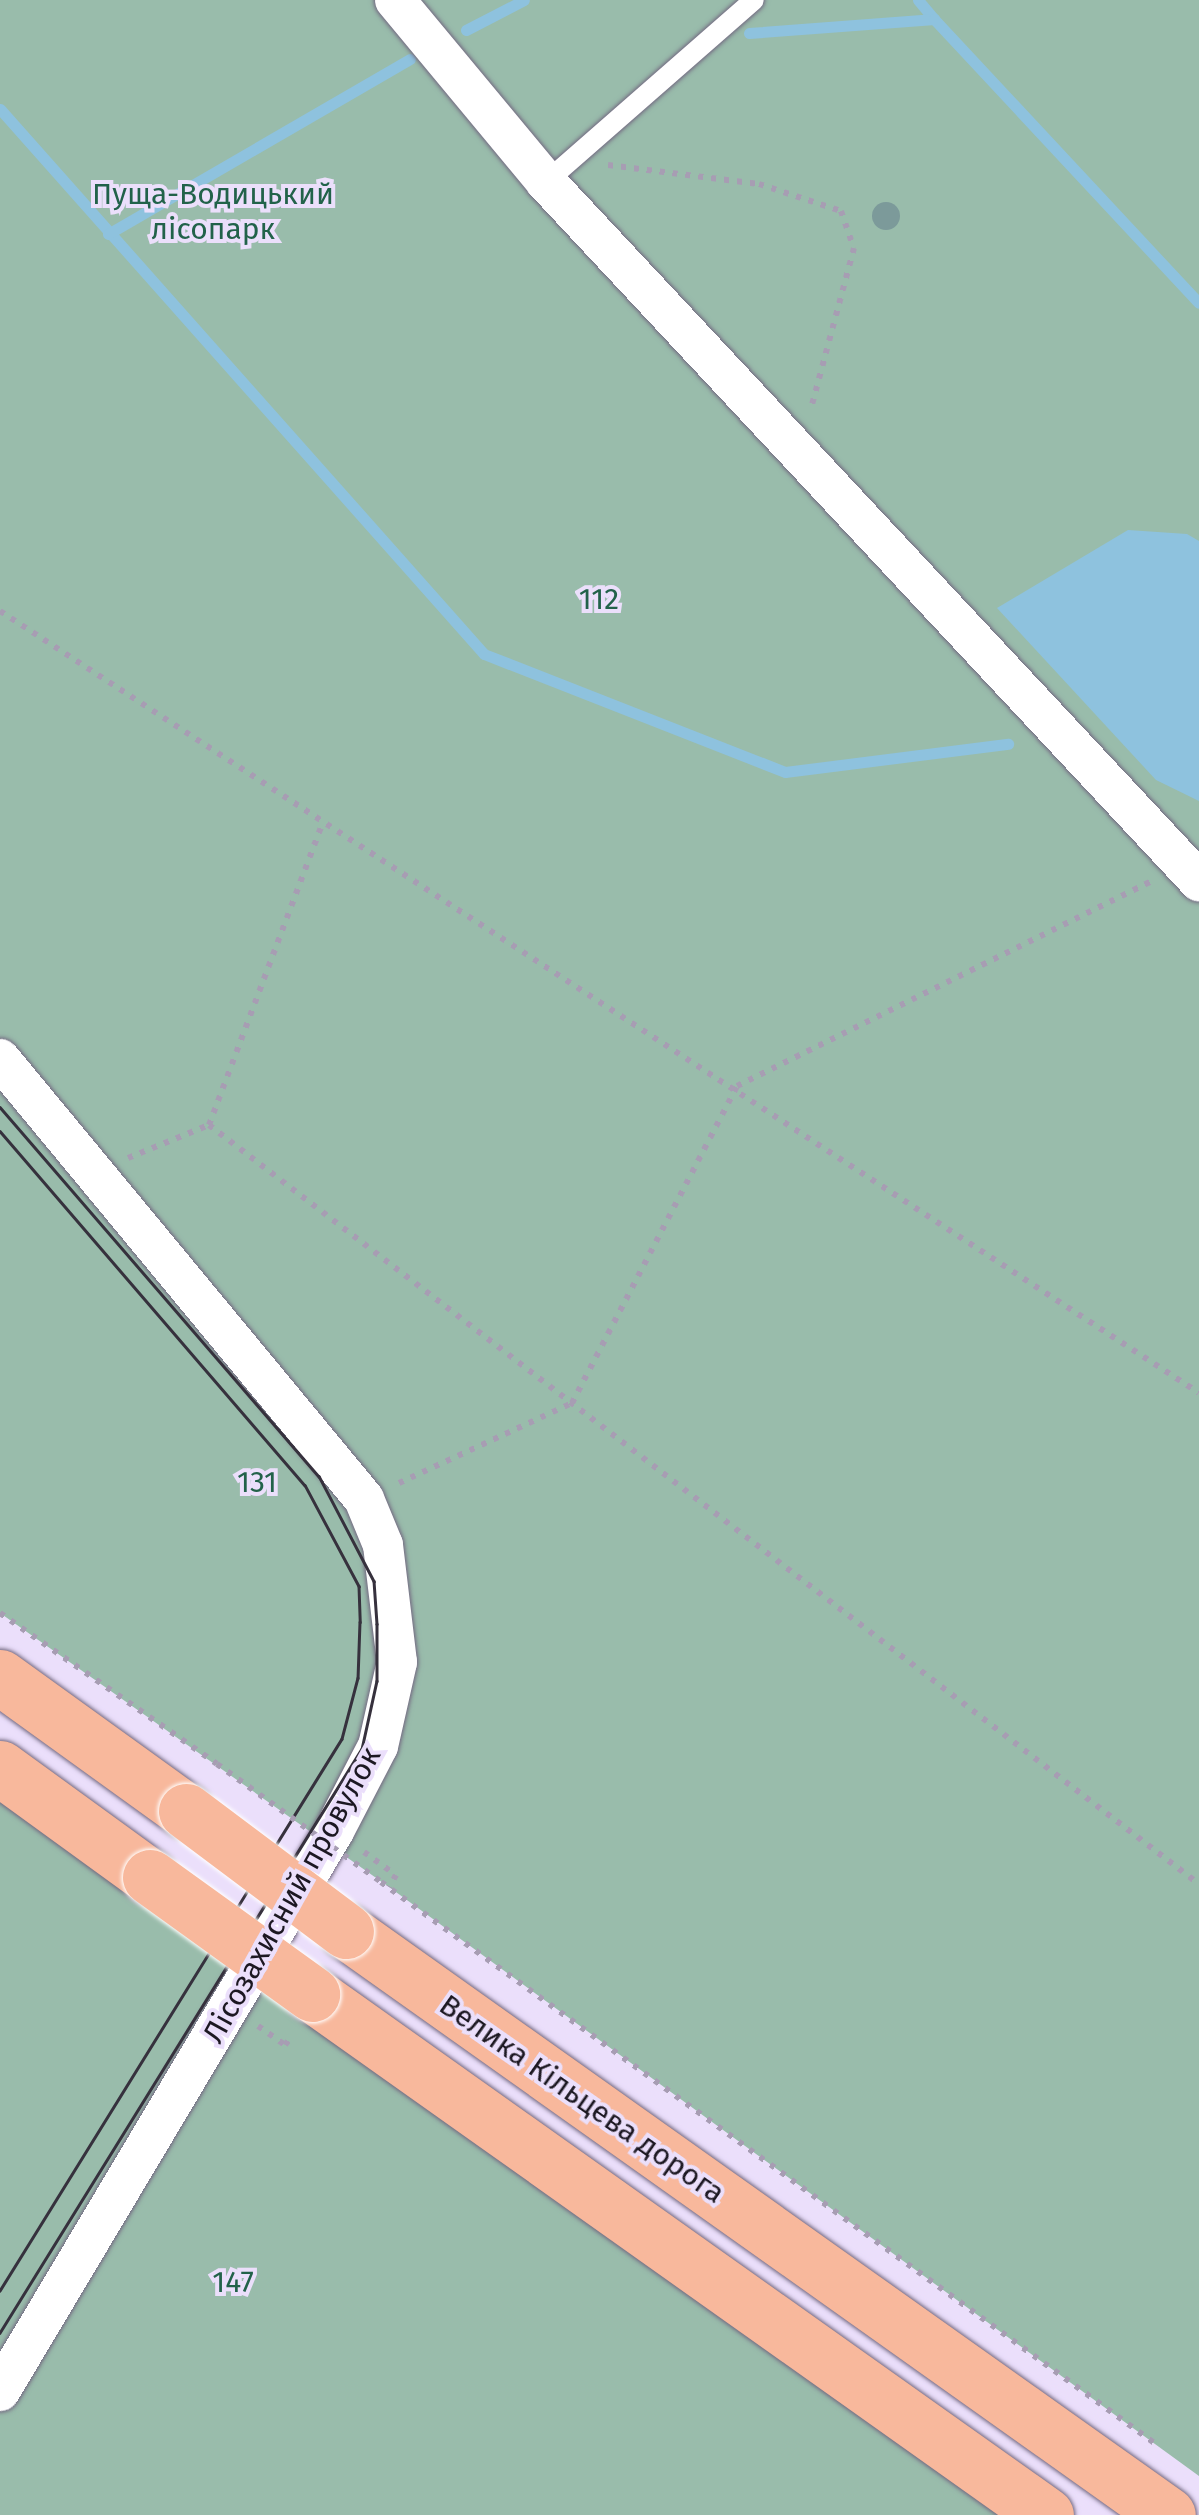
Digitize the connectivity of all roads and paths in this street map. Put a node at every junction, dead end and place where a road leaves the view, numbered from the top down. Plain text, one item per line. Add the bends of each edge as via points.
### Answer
1 (395, 0) edge
2 (754, 0) edge
3 (559, 171) junction
4 (798, 453) junction
5 (0, 611) edge
6 (322, 824) junction
7 (1190, 873) edge
8 (0, 1059) edge
9 (737, 1086) junction
10 (208, 1125) junction
11 (94, 1172) junction
12 (1199, 1393) edge
13 (572, 1403) junction
14 (364, 1499) junction
15 (0, 1613) edge
16 (0, 1676) edge
17 (0, 1768) edge
18 (362, 1851) dead end
19 (385, 1884) junction
20 (1199, 1884) edge
21 (302, 2015) junction
22 (256, 2025) dead end
23 (0, 2392) edge
24 (1168, 2454) dead end
25 (1046, 2515) edge
26 (1168, 2515) edge

1 - 3 street
2 - 3 lane
3 - 4 street
3 - 4 path via 759,184 840,211 854,248
4 - 7 street
5 - 6 path
6 - 9 path
6 - 10 path
7 - 9 path
8 - 11 street, Лісозахисний провулок
9 - 12 path
9 - 13 path
10 - 11 path
10 - 13 path
11 - 14 street, Лісозахисний провулок
13 - 14 path
13 - 20 path
14 - 23 street, Лісозахисний провулок via 383,1545 394,1606 397,1662 378,1746 248,1983
15 - 19 path, bridge
16 - 26 main road, Велика Кільцева дорога, bridge via 346,1931
17 - 21 main road, bridge via 150,1877
18 - 19 path via 396,1875
19 - 24 path
21 - 22 path via 286,2045
21 - 25 main road

